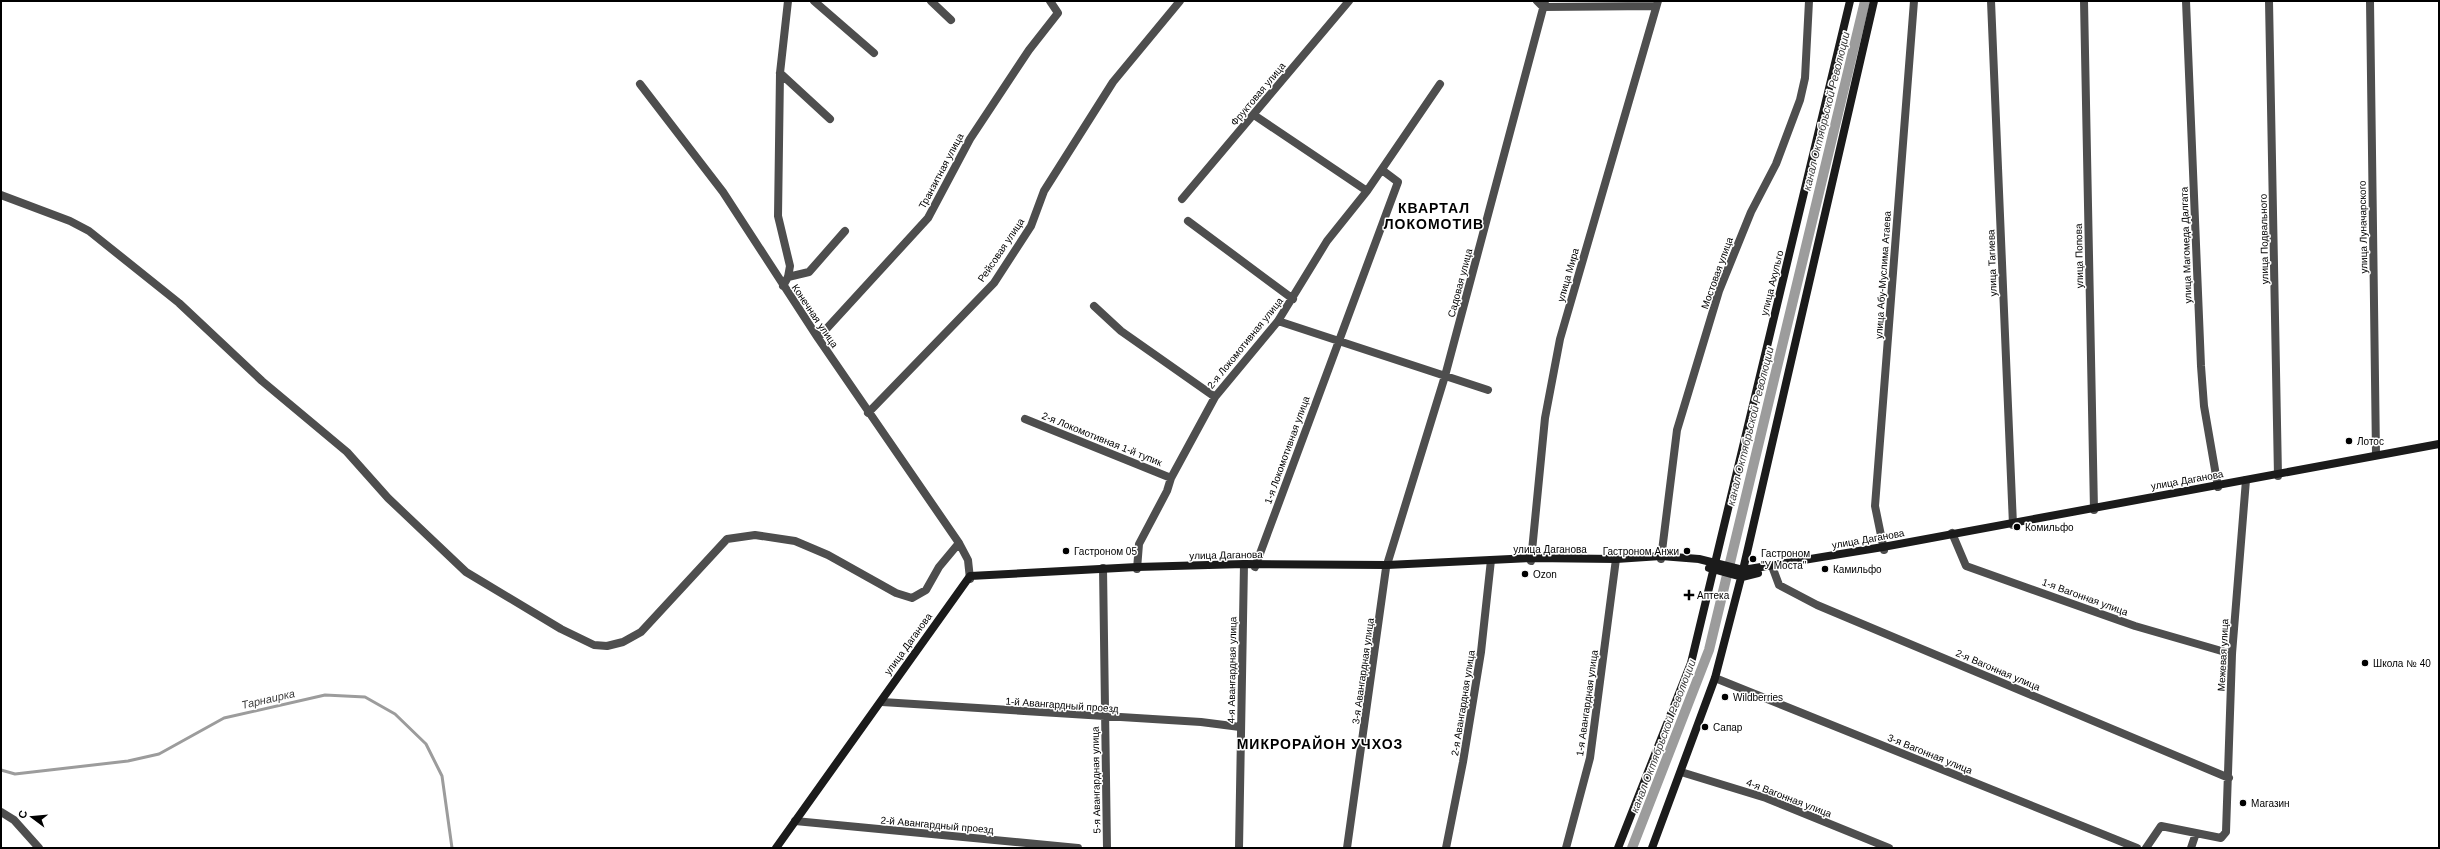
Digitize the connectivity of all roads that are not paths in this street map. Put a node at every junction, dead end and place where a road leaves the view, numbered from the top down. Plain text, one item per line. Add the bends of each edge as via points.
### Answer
1 (788, 1) edge
2 (814, 1) edge
3 (931, 1) edge
4 (1050, 1) edge
5 (1180, 1) edge
6 (1349, 1) edge
7 (1537, 1) edge
8 (1810, 1) edge
9 (1850, 1) edge
10 (1874, 1) edge
11 (1914, 1) edge
12 (1991, 1) edge
13 (2084, 1) edge
14 (2186, 1) edge
15 (2269, 1) edge
16 (2370, 1) edge
17 (1544, 4) edge
18 (1657, 4) edge
19 (952, 20) dead end
20 (874, 53) dead end
21 (780, 73) junction
22 (640, 84) dead end
23 (1440, 84) dead end
24 (1254, 115) junction
25 (830, 119) dead end
26 (1382, 170) junction
27 (1367, 191) junction
28 (1, 195) edge
29 (1182, 199) dead end
30 (1188, 221) dead end
31 (845, 231) dead end
32 (788, 277) junction
33 (783, 286) junction
34 (1293, 299) junction
35 (1094, 306) dead end
36 (1278, 321) junction
37 (818, 338) junction
38 (1338, 341) junction
39 (1445, 376) junction
40 (1488, 390) dead end
41 (1214, 396) junction
42 (868, 414) junction
43 (1025, 419) dead end
44 (2439, 444) edge
45 (2439, 447) edge
46 (2376, 454) junction
47 (2278, 475) junction
48 (1171, 478) junction
49 (2246, 481) junction
50 (2218, 486) junction
51 (2093, 509) junction
52 (2012, 524) junction
53 (1953, 534) junction
54 (959, 543) junction
55 (1884, 548) junction
56 (1661, 558) junction
57 (1531, 559) junction
58 (1492, 561) junction
59 (1616, 561) junction
60 (1244, 565) junction
61 (1256, 566) junction
62 (1387, 566) junction
63 (1714, 567) junction
64 (1137, 568) junction
65 (1773, 568) junction
66 (1103, 570) junction
67 (1743, 574) junction
68 (970, 578) junction
69 (2232, 654) junction
70 (1715, 678) junction
71 (881, 702) junction
72 (1105, 718) junction
73 (1240, 728) junction
74 (1681, 772) junction
75 (2229, 778) junction
76 (1, 812) edge
77 (797, 821) junction
78 (2196, 833) junction
79 (39, 848) edge
80 (776, 848) edge
81 (779, 848) edge
82 (1078, 848) edge
83 (1107, 848) edge
84 (1239, 848) edge
85 (1347, 848) edge
86 (1446, 848) edge
87 (1566, 848) edge
88 (1618, 848) edge
89 (1652, 848) edge
90 (1889, 848) edge
91 (2137, 848) edge
92 (2146, 848) edge
93 (2191, 848) edge

1 - 21 street, Конечная улица
2 - 20 street
3 - 19 street
4 - 37 street, Транзитная улица via 1058,13 1029,50 970,139 928,218
5 - 42 street, Рейсовая улица via 1113,82 1044,191 1031,226 994,283
6 - 24 street, Фруктовая улица
7 - 17 street
8 - 56 street, Мостовая улица via 1805,78 1800,100 1776,164 1751,212 1719,290 1677,430
9 - 63 main road, улица Ахульго
10 - 67 main road
11 - 55 street, улица Абу-Муслима Атаева via 1875,506
12 - 52 street, улица Тагиева
13 - 51 street, улица Попова
14 - 50 street, улица Магомеда Далгата via 2201,366 2204,406
15 - 47 street, улица Подвального
16 - 46 street, улица Луначарского
17 - 18 street
17 - 39 street, Садовая улица
18 - 57 street, улица Мира via 1560,339 1545,418
21 - 25 street
21 - 32 street, Конечная улица via 778,216 790,266
22 - 33 street via 723,192
23 - 26 street, 2-я Локомотивная улица
24 - 27 street
24 - 29 street, Фруктовая улица
26 - 27 street, 2-я Локомотивная улица
26 - 38 street, 1-я Локомотивная улица via 1398,182
27 - 34 street, 2-я Локомотивная улица via 1327,242
28 - 54 street via 70,221 89,231 179,303 262,381 341,447 388,498 466,572 561,629 594,645 607,646 623,642 641,632 727,539 755,535 795,541 828,555 896,593 912,598 926,590 939,567
30 - 34 street
31 - 32 street via 809,272
32 - 33 street, Конечная улица
33 - 37 street, Конечная улица
34 - 36 street, 2-я Локомотивная улица
35 - 41 street via 1121,331
36 - 38 street
36 - 41 street, 2-я Локомотивная улица
37 - 42 street, Конечная улица
38 - 39 street
38 - 61 street, 1-я Локомотивная улица
39 - 40 street
39 - 62 street, Садовая улица
41 - 48 street, 2-я Локомотивная улица
42 - 54 street, Конечная улица
43 - 48 street, 2-я Локомотивная 1-й тупик
44 - 46 main road, улица Даганова
45 - 47 main road, улица Даганова
46 - 47 main road, улица Даганова
47 - 49 main road, улица Даганова
48 - 64 street, 2-я Локомотивная улица via 1140,544
49 - 50 main road, улица Даганова
49 - 69 street, Межевая улица
50 - 51 main road, улица Даганова
51 - 52 main road, улица Даганова
52 - 53 main road, улица Даганова
53 - 55 main road, улица Даганова
53 - 69 street, 1-я Вагонная улица via 1966,566 2135,626
54 - 68 street, Конечная улица via 968,560
55 - 65 main road, улица Даганова
56 - 59 main road, улица Даганова
56 - 63 main road, улица Даганова via 1699,559
57 - 58 main road, улица Даганова
57 - 59 main road, улица Даганова
58 - 62 main road, улица Даганова
58 - 86 street, 2-я Авангардная улица via 1464,762
59 - 87 street, 1-я Авангардная улица via 1590,758
60 - 61 main road, улица Даганова
60 - 64 main road, улица Даганова
60 - 73 street, 4-я Авангардная улица
61 - 62 main road, улица Даганова
62 - 85 street, 3-я Авангардная улица
63 - 67 main road, улица Даганова
63 - 88 main road, улица Ахульго via 1691,662
64 - 66 main road, улица Даганова
65 - 67 main road, улица Даганова
65 - 75 street, 2-я Вагонная улица via 1779,585 1817,605
66 - 68 main road, улица Даганова
66 - 72 street, 5-я Авангардная улица
67 - 70 main road
68 - 71 main road, улица Даганова
69 - 75 street, Межевая улица
70 - 74 main road
70 - 91 street, 3-я Вагонная улица
71 - 72 street, 1-й Авангардный проезд
71 - 77 main road, улица Даганова
72 - 73 street, 1-й Авангардный проезд via 1201,722
72 - 83 street, 5-я Авангардная улица
73 - 84 street, 4-я Авангардная улица
74 - 89 main road
74 - 90 street, 4-я Вагонная улица via 1766,798
75 - 78 street, Межевая улица via 2226,832 2221,838
76 - 79 street via 14,820
77 - 80 main road, улица Даганова
77 - 81 main road, улица Даганова
77 - 82 street, 2-й Авангардный проезд
78 - 92 street via 2161,826
78 - 93 street

